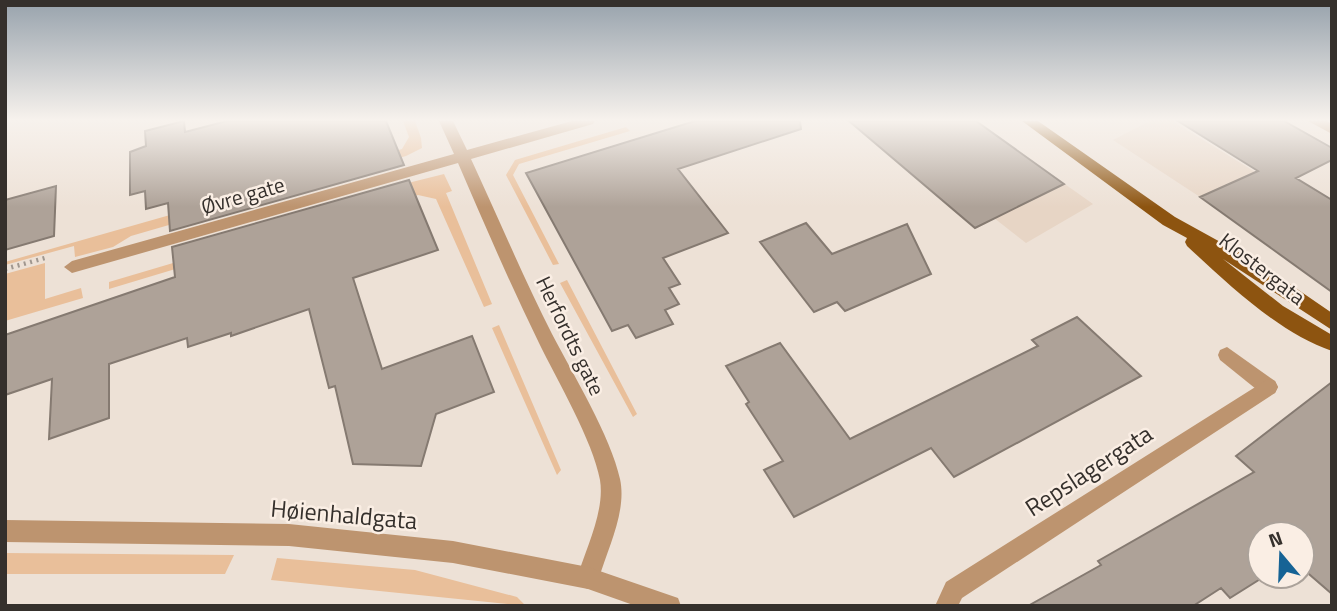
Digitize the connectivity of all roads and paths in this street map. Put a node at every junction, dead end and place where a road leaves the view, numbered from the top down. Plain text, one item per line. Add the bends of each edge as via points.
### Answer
1 (459, 150) edge
2 (485, 150) edge
3 (1070, 150) edge
4 (462, 156) junction
5 (1170, 221) junction
6 (72, 267) dead end
7 (1332, 323) edge
8 (1332, 344) edge
9 (1227, 355) dead end
10 (5, 531) edge
11 (588, 578) junction
12 (667, 605) edge
13 (946, 606) edge

1 - 4 street, Herfordts gate
2 - 4 street, Øvre gate
3 - 5 main road, Klostergata
4 - 6 street, Øvre gate
4 - 11 street, Herfordts gate via 610,478 608,513
5 - 7 main road, Klostergata via 1255,270
5 - 8 main road, Klostergata via 1236,282 1305,331
9 - 13 street, Repslagergata via 1268,387 954,590
10 - 11 street, Høienhaldgata via 289,535 453,551
11 - 12 street, Høienhaldgata

